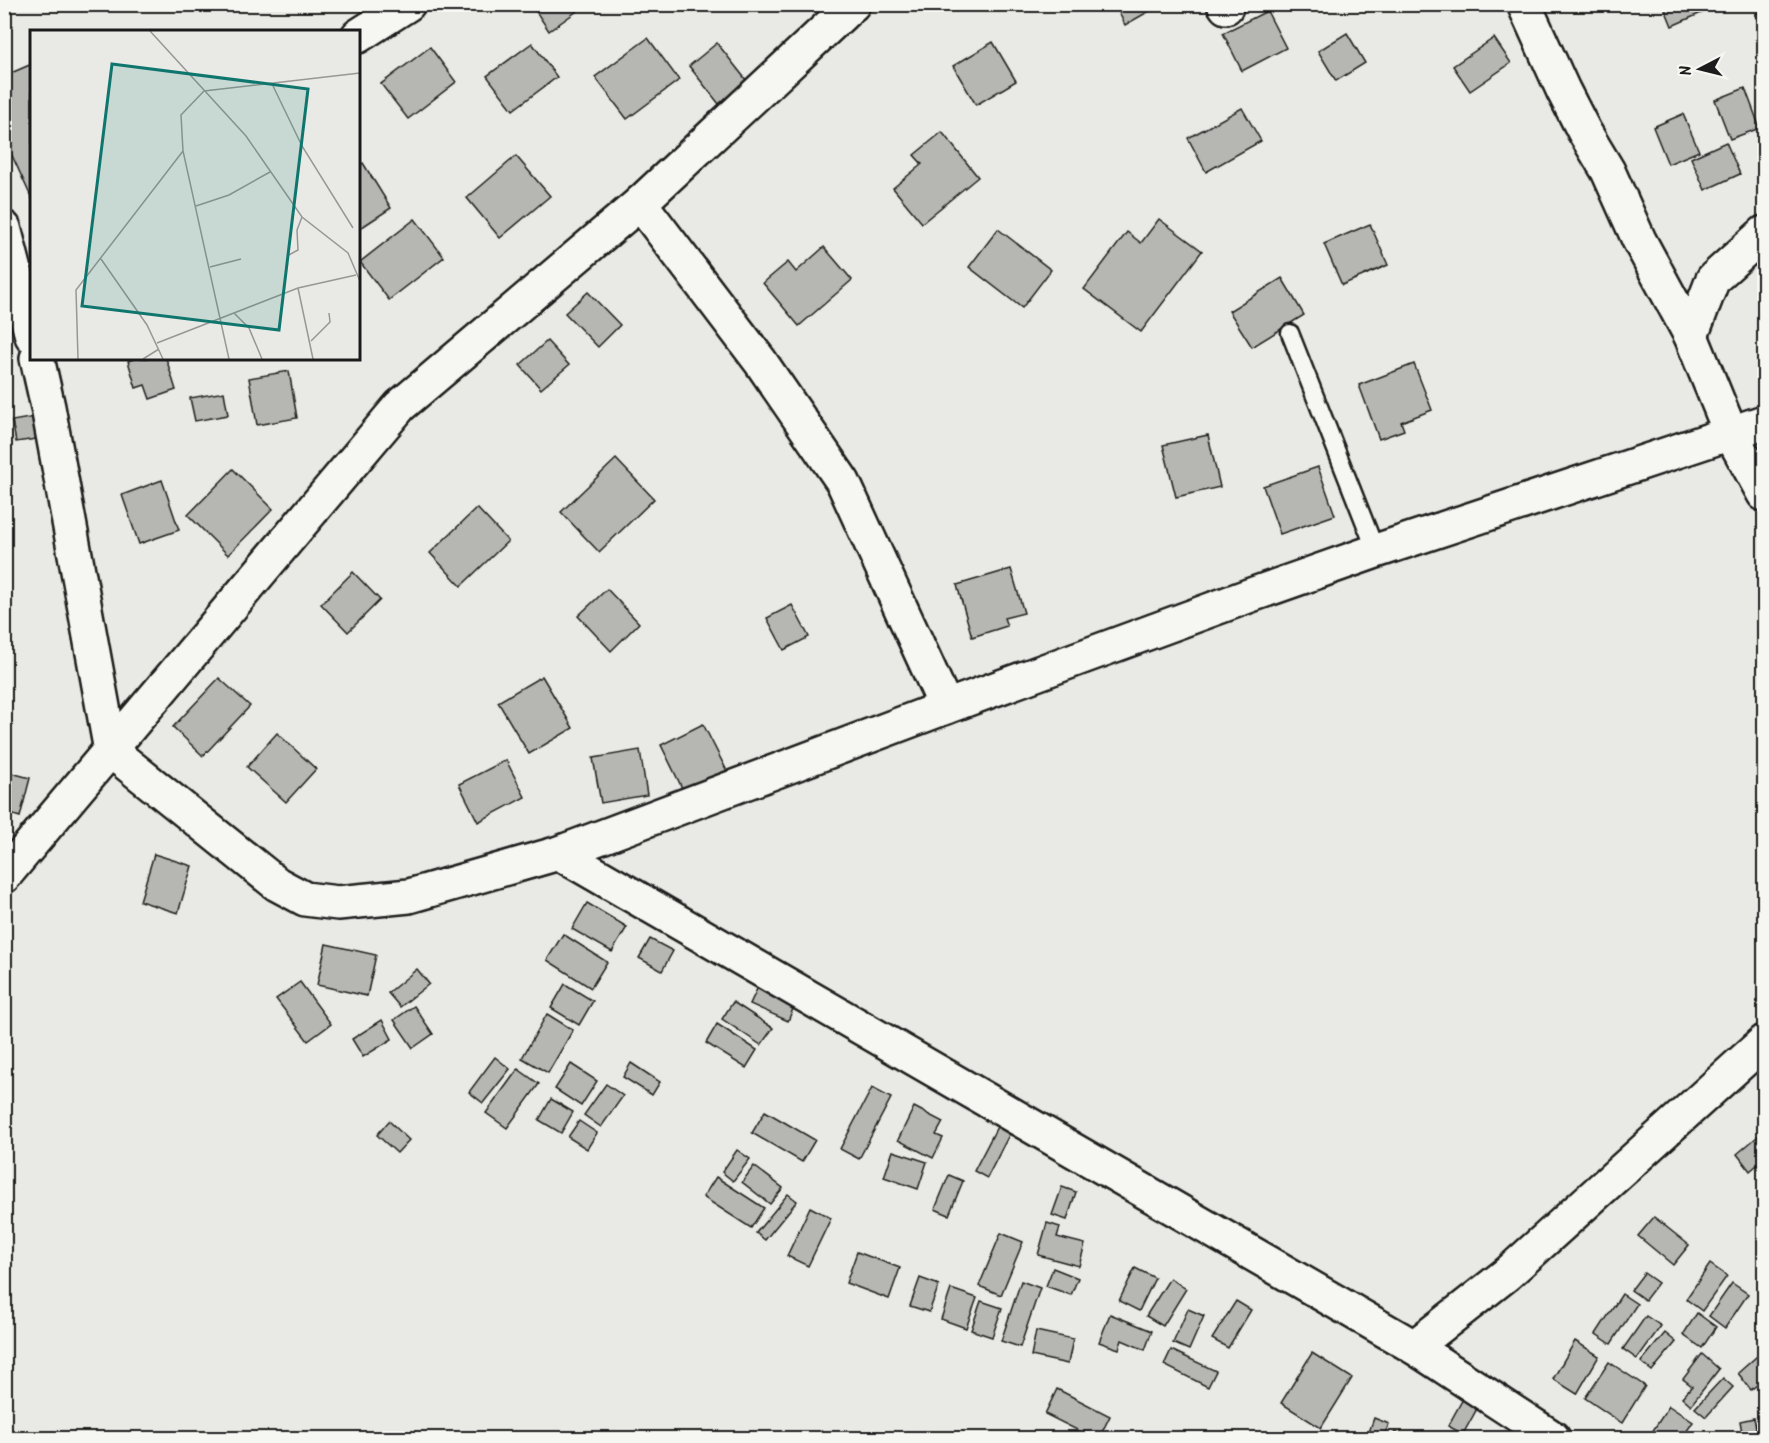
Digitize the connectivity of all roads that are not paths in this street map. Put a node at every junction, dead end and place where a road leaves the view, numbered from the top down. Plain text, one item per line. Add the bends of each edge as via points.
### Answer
1 (408, 4) edge
2 (854, 4) edge
3 (1524, 4) edge
4 (360, 35) edge
5 (640, 203) junction
6 (1764, 233) edge
7 (16, 242) edge
8 (30, 324) edge
9 (1290, 333) dead end
10 (1691, 336) junction
11 (37, 360) edge
12 (1764, 422) edge
13 (1731, 434) junction
14 (1764, 494) edge
15 (1376, 551) junction
16 (946, 707) junction
17 (111, 751) junction
18 (559, 853) junction
19 (4, 876) edge
20 (1764, 1042) edge
21 (1414, 1347) junction
22 (1553, 1438) edge

1 - 4 street
2 - 5 street
3 - 10 street via 1563,90
5 - 16 street via 760,362 843,482
5 - 17 street via 400,406
6 - 10 street via 1713,279
7 - 8 street
9 - 15 lane
10 - 13 street
11 - 17 street
12 - 13 street
13 - 14 street
13 - 15 street
15 - 16 street
16 - 18 street
17 - 18 street via 277,884 305,899 338,903 409,896
17 - 19 street
18 - 21 street
20 - 21 street via 1507,1274
21 - 22 street

